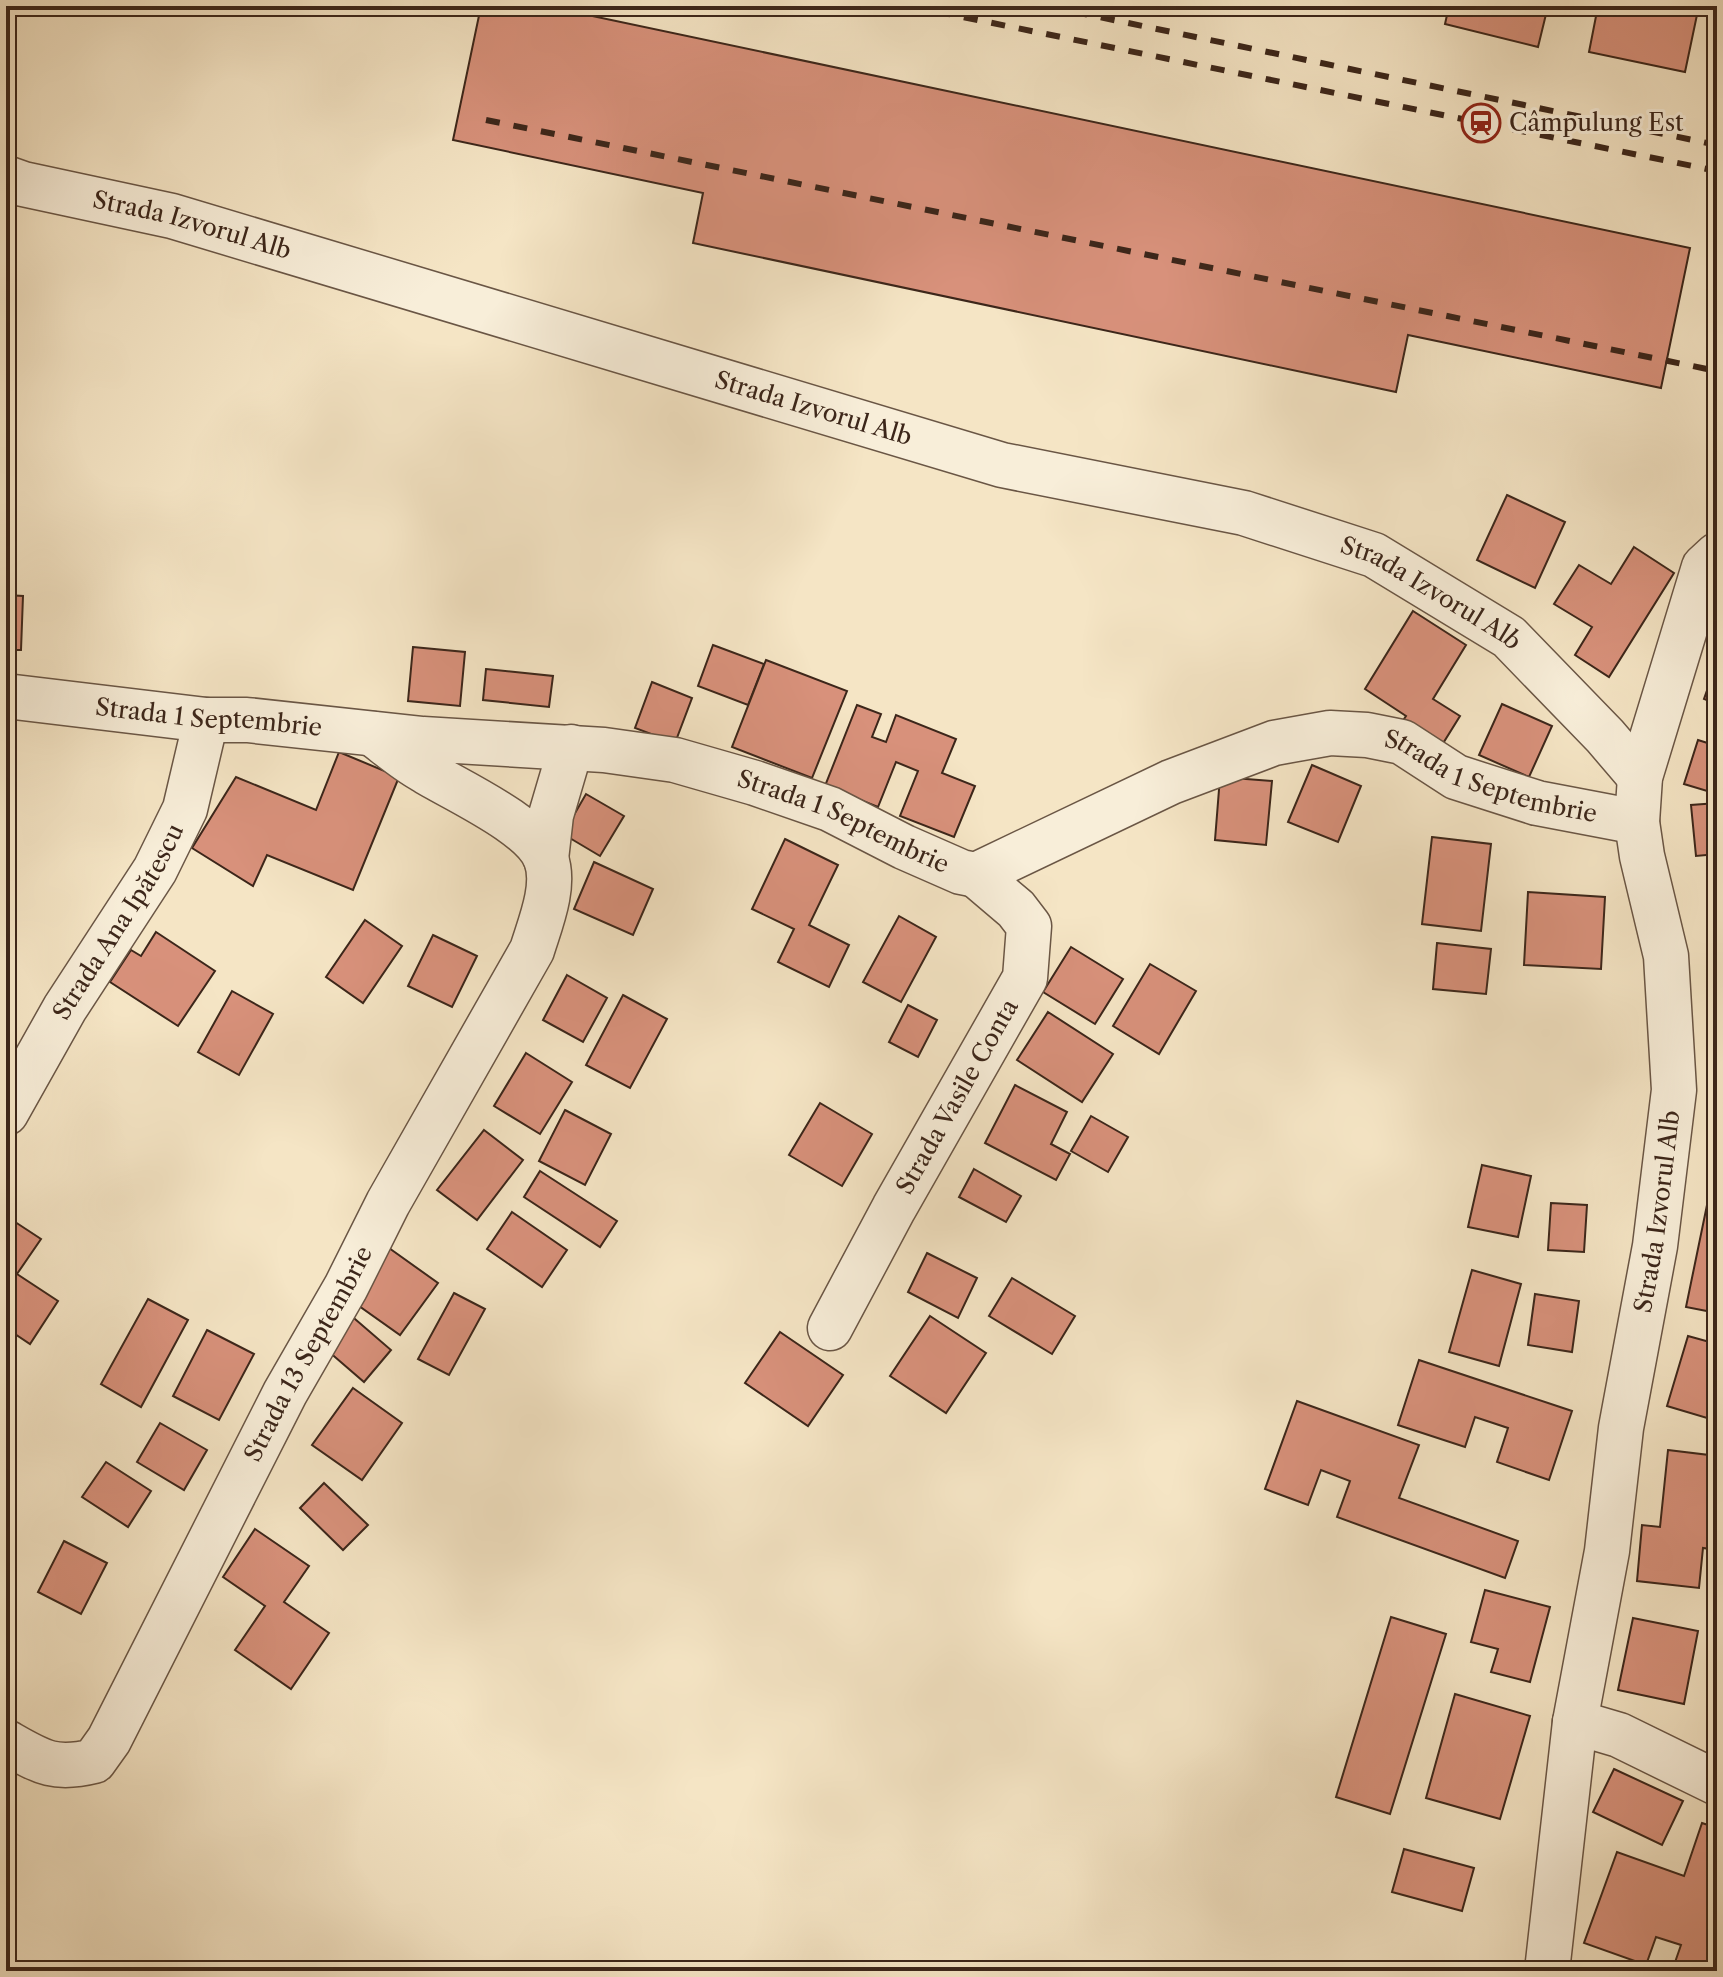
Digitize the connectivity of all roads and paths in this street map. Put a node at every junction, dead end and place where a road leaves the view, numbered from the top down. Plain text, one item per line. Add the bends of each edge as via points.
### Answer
1 (6, 178) edge
2 (1717, 555) edge
3 (6, 696) edge
4 (206, 720) junction
5 (372, 733) junction
6 (571, 747) junction
7 (1640, 777) junction
8 (1637, 822) junction
9 (546, 859) junction
10 (976, 875) junction
11 (6, 1113) edge
12 (830, 1328) dead end
13 (1575, 1722) junction
14 (6, 1742) edge
15 (1717, 1783) edge
16 (1547, 1971) edge

1 - 7 street, Strada Izvorul Alb via 172,216 1002,465 1244,513 1374,555 1509,637
2 - 7 street via 1704,567
3 - 4 street, Strada 1 Septembrie
4 - 5 street, Strada 1 Septembrie
4 - 11 street, Strada Ana Ipătescu via 185,809 155,870 65,1008
5 - 6 street, Strada 1 Septembrie
5 - 9 street via 420,769 512,822
6 - 9 street, Strada 13 Septembrie via 551,815
6 - 10 street, Strada 1 Septembrie via 675,760 755,783 830,809 904,847
7 - 8 street, Strada Izvorul Alb
8 - 10 street, Strada 1 Septembrie via 1537,803 1456,777 1402,742 1330,733 1274,743 1171,782
8 - 13 street, Strada Izvorul Alb via 1666,956 1674,1090 1655,1246
9 - 14 street, Strada 13 Septembrie via 548,883 532,950 285,1393 109,1740 94,1761 70,1767 53,1766
10 - 12 street, Strada Vasile Conta via 1029,926 1025,978
13 - 15 street via 1619,1735
13 - 16 street, Strada Izvorul Alb

